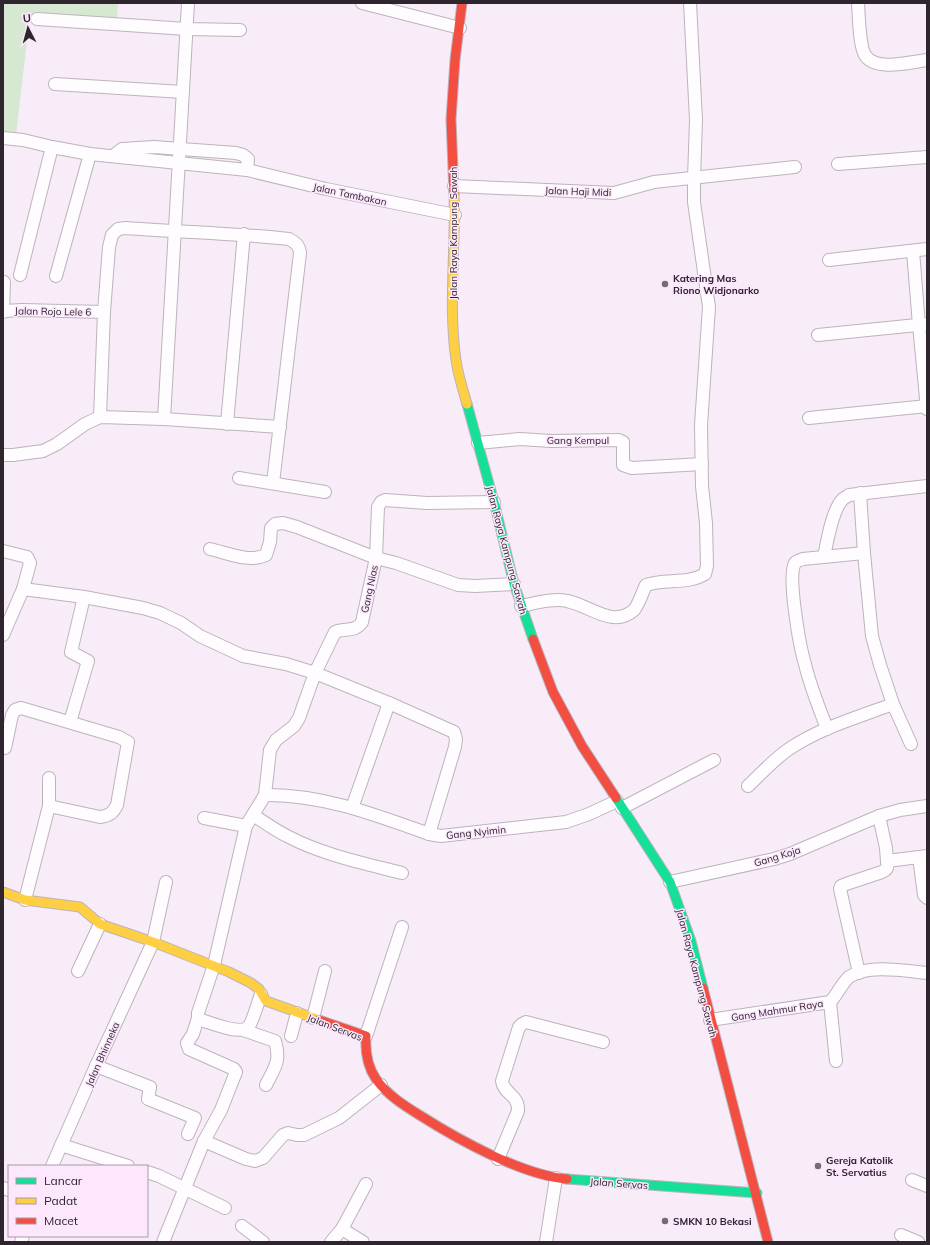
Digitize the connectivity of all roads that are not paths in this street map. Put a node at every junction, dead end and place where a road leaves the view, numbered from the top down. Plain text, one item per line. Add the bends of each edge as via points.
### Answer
1 (188, 3) edge
2 (362, 3) edge
3 (462, 3) edge
4 (690, 3) edge
5 (858, 3) edge
6 (37, 20) dead end
7 (187, 28) junction
8 (460, 28) junction
9 (240, 30) dead end
10 (927, 60) edge
11 (55, 84) dead end
12 (183, 92) junction
13 (3, 138) edge
14 (52, 147) junction
15 (180, 149) junction
16 (90, 154) junction
17 (113, 156) junction
18 (927, 157) edge
19 (179, 163) junction
20 (838, 164) dead end
21 (795, 168) dead end
22 (247, 170) junction
23 (694, 178) junction
24 (454, 186) junction
25 (455, 215) junction
26 (174, 232) junction
27 (244, 234) junction
28 (927, 249) edge
29 (913, 251) junction
30 (829, 260) dead end
31 (20, 275) dead end
32 (56, 276) dead end
33 (4, 282) dead end
34 (3, 312) edge
35 (104, 312) junction
36 (923, 325) edge
37 (818, 335) dead end
38 (927, 406) edge
39 (927, 409) edge
40 (100, 417) junction
41 (809, 418) dead end
42 (164, 419) junction
43 (227, 424) junction
44 (280, 427) junction
45 (478, 443) junction
46 (3, 455) edge
47 (702, 464) junction
48 (239, 478) dead end
49 (273, 483) junction
50 (927, 486) edge
51 (325, 492) dead end
52 (860, 493) junction
53 (494, 502) junction
54 (210, 549) dead end
55 (3, 551) edge
56 (864, 553) junction
57 (824, 557) junction
58 (376, 558) junction
59 (514, 584) junction
60 (23, 589) junction
61 (84, 597) junction
62 (521, 606) junction
63 (3, 635) edge
64 (315, 673) junction
65 (389, 703) junction
66 (893, 704) junction
67 (70, 722) junction
68 (827, 729) junction
69 (911, 744) dead end
70 (5, 748) dead end
71 (714, 760) dead end
72 (49, 778) dead end
73 (748, 786) dead end
74 (265, 795) junction
75 (619, 805) junction
76 (49, 806) junction
77 (927, 806) edge
78 (352, 808) junction
79 (253, 815) junction
80 (879, 816) junction
81 (204, 818) dead end
82 (246, 826) junction
83 (429, 834) junction
84 (923, 856) edge
85 (887, 861) junction
86 (402, 873) dead end
87 (166, 882) dead end
88 (670, 882) junction
89 (3, 892) edge
90 (927, 898) edge
91 (25, 900) junction
92 (100, 924) junction
93 (402, 927) dead end
94 (153, 942) junction
95 (214, 965) junction
96 (78, 971) dead end
97 (325, 971) dead end
98 (927, 972) edge
99 (859, 973) junction
100 (261, 994) junction
101 (830, 1002) junction
102 (297, 1013) junction
103 (198, 1018) junction
104 (312, 1018) junction
105 (710, 1020) junction
106 (243, 1030) junction
107 (291, 1036) dead end
108 (366, 1036) junction
109 (603, 1042) dead end
110 (836, 1061) dead end
111 (96, 1066) junction
112 (266, 1085) dead end
113 (381, 1085) junction
114 (188, 1134) dead end
115 (204, 1141) junction
116 (61, 1145) junction
117 (498, 1159) junction
118 (52, 1165) edge
119 (125, 1165) edge
120 (148, 1172) edge
121 (556, 1178) junction
122 (912, 1180) dead end
123 (366, 1184) dead end
124 (927, 1186) edge
125 (185, 1189) junction
126 (757, 1193) junction
127 (225, 1208) dead end
128 (242, 1226) dead end
129 (342, 1229) junction
130 (901, 1235) dead end
131 (163, 1242) edge
132 (263, 1242) edge
133 (331, 1242) edge
134 (363, 1242) edge
135 (546, 1242) edge
136 (768, 1242) edge
137 (918, 1242) edge

1 - 7 street
2 - 8 street
3 - 8 street, Jalan Raya Kampung Sawah
4 - 23 street via 696,120
5 - 10 street via 862,46 865,55 871,61 881,64
6 - 7 street
7 - 9 street
7 - 12 street
8 - 24 street, Jalan Raya Kampung Sawah via 451,112
11 - 12 street
12 - 15 street
13 - 14 street, Jalan Tambakan
14 - 16 street, Jalan Tambakan
14 - 31 street
15 - 17 street, Jalan Tambakan via 130,148 122,149
15 - 19 street
15 - 22 street, Jalan Tambakan via 243,155 248,159
16 - 17 street, Jalan Tambakan
16 - 32 street
17 - 19 street, Jalan Tambakan
18 - 20 street
19 - 22 street, Jalan Tambakan
19 - 26 street
21 - 23 street, Jalan Haji Midi
22 - 25 street, Jalan Tambakan
23 - 24 street, Jalan Haji Midi via 654,182 614,193
23 - 47 street via 694,202 709,307 701,425
24 - 25 street, Jalan Raya Kampung Sawah
25 - 45 street, Jalan Raya Kampung Sawah via 455,354
26 - 27 street
26 - 35 street via 126,228 118,229 112,235
26 - 42 street
27 - 43 street
27 - 44 street via 289,239 299,246
28 - 29 street
29 - 30 street
29 - 36 street
33 - 34 street, Jalan Rojo Lele 6
34 - 35 street, Jalan Rojo Lele 6
35 - 40 street
36 - 37 street
36 - 38 street
38 - 39 street
38 - 41 street
40 - 42 street
40 - 46 street via 43,451
42 - 43 street
43 - 44 street
44 - 49 street
45 - 47 street, Gang Kempul via 520,439 619,440 623,442 623,465 632,468
45 - 53 street, Jalan Raya Kampung Sawah
47 - 62 street via 706,523 705,574 688,580 646,585 635,610 622,618 604,616 581,604 566,600
48 - 49 street
49 - 51 street
50 - 52 street
52 - 56 street
52 - 57 street via 842,499 838,506
53 - 58 street via 380,502
53 - 59 street, Jalan Raya Kampung Sawah
54 - 58 street via 242,557 260,558 266,555 271,528 275,524 283,523 297,526
55 - 60 street via 27,557 30,563
56 - 57 street
56 - 66 street via 872,636
57 - 68 street via 798,561 794,566 793,579 796,622 805,664
58 - 59 street, Gang Nias via 458,585
58 - 64 street, Gang Nias via 360,626 335,632
59 - 62 street, Jalan Raya Kampung Sawah
60 - 61 street
60 - 63 street
61 - 64 street via 160,613 200,636 243,656 286,664
61 - 67 street via 71,652 88,662
62 - 75 street, Jalan Raya Kampung Sawah via 553,692 582,746
64 - 65 street
64 - 74 street, Gang Nias via 299,718 294,726 276,740 270,750
65 - 78 street
65 - 83 street via 454,732 455,747
66 - 68 street
66 - 69 street
67 - 70 street via 20,708 12,715
67 - 76 street via 128,742 117,805 113,813 100,817
68 - 73 street via 787,750
71 - 75 street, Gang Nyimin
72 - 76 street
74 - 78 street, Gang Nyimin via 299,797
74 - 79 street
75 - 83 street, Gang Nyimin via 566,822 441,836
75 - 88 street, Jalan Raya Kampung Sawah
76 - 91 street
77 - 80 street, Gang Koja
78 - 83 street, Gang Nyimin
79 - 82 street
79 - 86 street via 286,836 336,856
80 - 85 street
80 - 88 street, Gang Koja via 790,854
81 - 82 street
82 - 95 street
84 - 85 street
84 - 90 street via 924,895
85 - 99 street via 887,870 841,886 840,889
87 - 94 street, Jalan Bhinneka
88 - 105 street, Jalan Raya Kampung Sawah via 691,940
89 - 91 street, Jalan Servas
91 - 92 street, Jalan Servas via 80,906
92 - 94 street, Jalan Servas
92 - 96 street
93 - 108 street
94 - 95 street, Jalan Servas
94 - 111 street, Jalan Bhinneka
95 - 100 street, Jalan Servas via 251,983
95 - 103 street
97 - 104 street
98 - 99 street, Gang Mahmur Raya via 885,969
99 - 101 street, Gang Mahmur Raya via 848,978
100 - 102 street, Jalan Servas via 266,1001
100 - 106 street via 249,1026
101 - 105 street, Gang Mahmur Raya
101 - 110 street
102 - 104 street, Jalan Servas
102 - 107 street
103 - 106 street
103 - 115 street via 193,1034 186,1042 189,1048 236,1072 221,1110
104 - 108 street, Jalan Servas
105 - 126 street, Jalan Raya Kampung Sawah
106 - 112 street via 275,1041 278,1061
108 - 113 street, Jalan Servas via 367,1059 372,1073
109 - 117 street via 526,1022 519,1027 502,1081 503,1087 515,1099 518,1111
111 - 114 street via 150,1087 148,1099 195,1118
111 - 116 street, Jalan Bhinneka
113 - 115 street via 339,1118 304,1135 283,1135 263,1158 255,1161
113 - 117 street, Jalan Servas via 400,1103
115 - 125 street
116 - 118 street, Jalan Bhinneka
116 - 119 street
117 - 121 street, Jalan Servas
120 - 125 street
121 - 126 street, Jalan Servas
121 - 135 street
122 - 124 street
123 - 129 street
125 - 127 street
125 - 131 street
126 - 136 street, Jalan Raya Kampung Sawah
128 - 132 street
129 - 133 street
129 - 134 street
130 - 137 street

